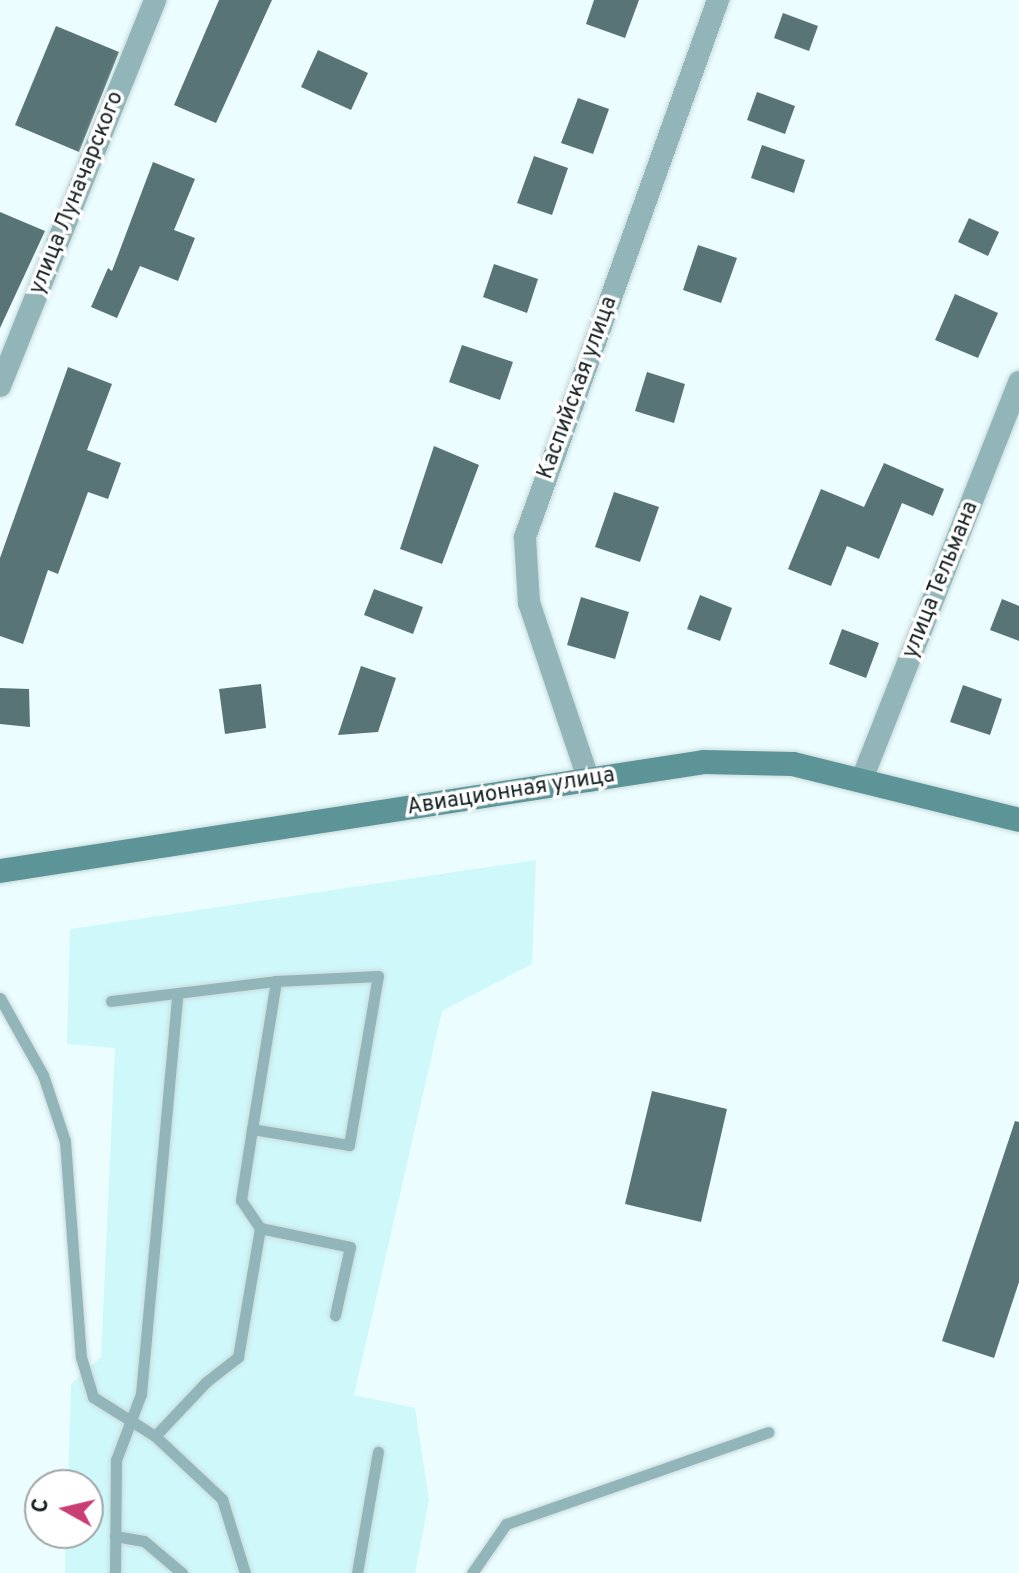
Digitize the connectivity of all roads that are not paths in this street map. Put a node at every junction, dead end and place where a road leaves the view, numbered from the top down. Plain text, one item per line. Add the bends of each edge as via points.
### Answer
1 (155, 0) edge
2 (718, 0) edge
3 (1019, 382) edge
4 (0, 386) edge
5 (862, 779) junction
6 (589, 781) junction
7 (1019, 820) edge
8 (0, 871) edge
9 (276, 981) junction
10 (177, 997) junction
11 (0, 998) edge
12 (111, 1001) dead end
13 (252, 1129) junction
14 (260, 1228) junction
15 (335, 1315) dead end
16 (130, 1420) junction
17 (768, 1432) dead end
18 (155, 1436) junction
19 (378, 1452) dead end
20 (115, 1536) junction
21 (115, 1573) edge
22 (182, 1573) edge
23 (245, 1573) edge
24 (357, 1573) edge
25 (472, 1573) edge

1 - 4 street, улица Луначарского
2 - 6 street, Каспийская улица via 525,537 529,603
3 - 5 street, улица Тельмана
5 - 6 street, Авиационная улица via 793,764 704,762
5 - 7 street, Авиационная улица
6 - 8 street, Авиационная улица
9 - 10 lane
9 - 13 lane
9 - 13 lane via 378,976 349,1145
10 - 12 lane
10 - 16 lane via 141,1394
11 - 16 lane via 43,1075 65,1141 81,1357 93,1397
13 - 14 lane via 241,1200
14 - 15 lane via 350,1247
14 - 18 lane via 238,1357
16 - 18 lane
16 - 20 lane via 116,1460
17 - 25 lane via 506,1524
18 - 23 lane via 222,1499
19 - 24 lane
20 - 21 lane
20 - 22 lane via 144,1541

